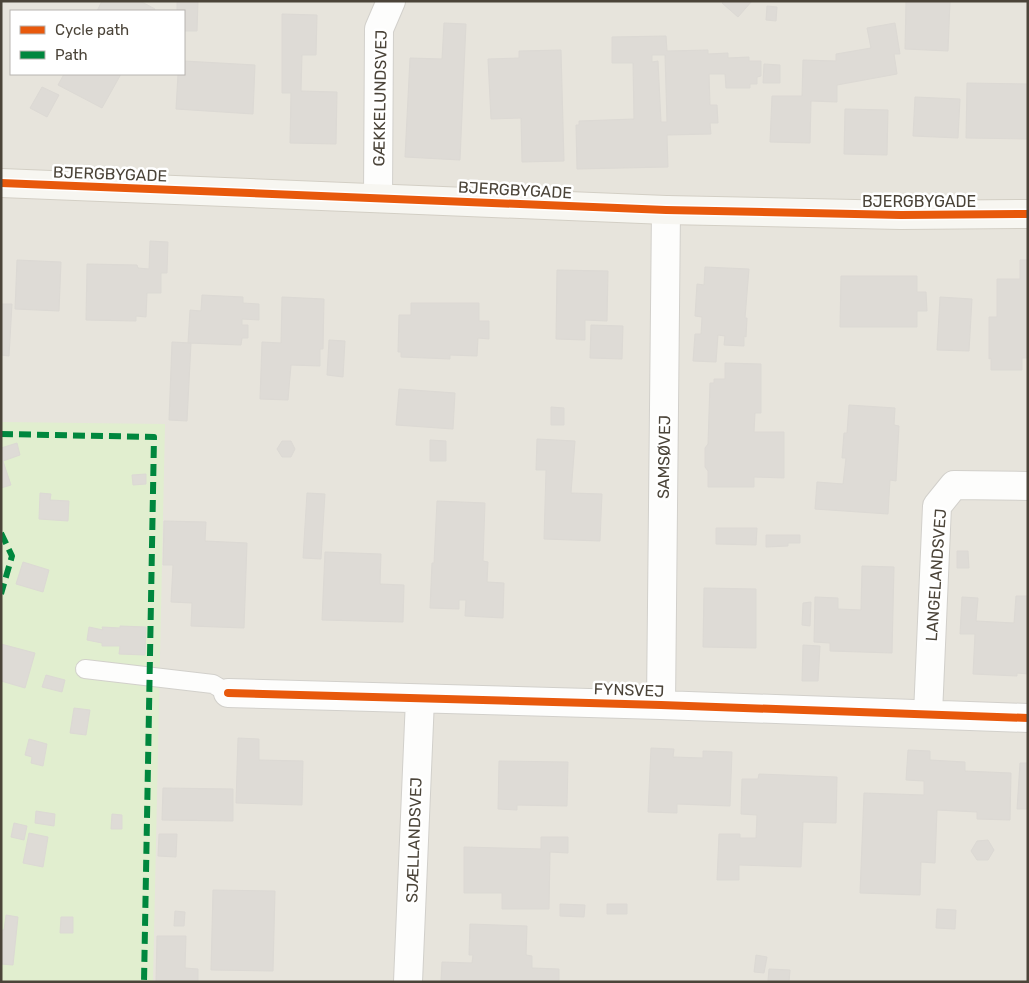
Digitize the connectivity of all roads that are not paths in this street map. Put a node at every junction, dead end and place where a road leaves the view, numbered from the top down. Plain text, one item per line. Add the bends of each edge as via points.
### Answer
1 (391, 1) edge
2 (1, 183) edge
3 (378, 197) junction
4 (666, 210) junction
5 (1028, 214) edge
6 (1028, 486) edge
7 (85, 669) dead end
8 (228, 693) joint
9 (420, 698) junction
10 (661, 705) junction
11 (928, 714) junction
12 (1028, 718) edge
13 (408, 982) edge

1 - 3 street, GÆKKELUNDSVEJ via 379,29
2 - 3 street, BJERGBYGADE
3 - 4 street, BJERGBYGADE
4 - 5 street, BJERGBYGADE
4 - 10 street, SAMSØVEJ
6 - 11 street, LANGELANDSVEJ via 954,486 937,506
7 - 8 lane via 213,684
8 - 9 street, FYNSVEJ
9 - 10 street, FYNSVEJ
9 - 13 street, SJÆLLANDSVEJ
10 - 11 street, FYNSVEJ
11 - 12 street, FYNSVEJ

